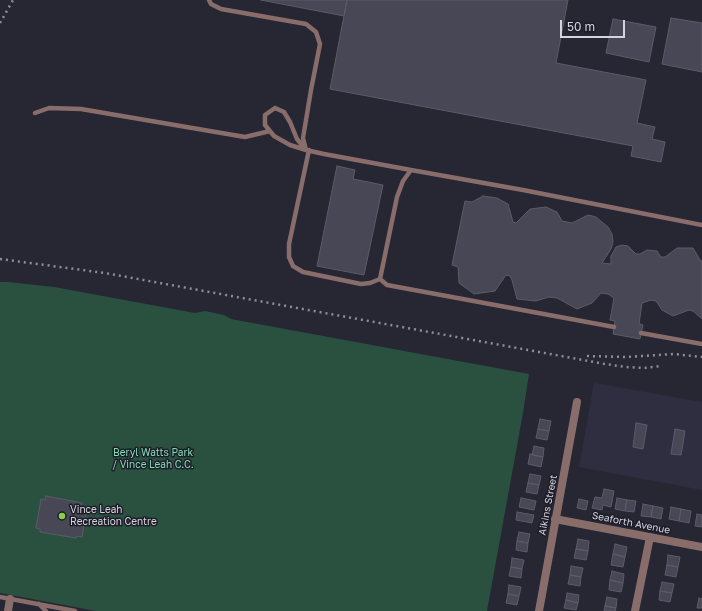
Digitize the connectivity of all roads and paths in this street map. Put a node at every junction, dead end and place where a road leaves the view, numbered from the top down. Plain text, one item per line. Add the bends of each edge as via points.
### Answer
1 (209, 0) edge
2 (35, 113) dead end
3 (270, 131) junction
4 (307, 150) junction
5 (411, 170) junction
6 (702, 225) edge
7 (380, 279) junction
8 (614, 327) dead end
9 (641, 332) dead end
10 (702, 344) edge
11 (577, 402) dead end
12 (555, 519) junction
13 (650, 537) junction
14 (702, 547) edge
15 (0, 597) edge
16 (10, 599) junction
17 (39, 604) junction
18 (8, 611) edge
19 (46, 611) edge
20 (75, 611) edge
21 (539, 611) edge
22 (635, 611) edge

1 - 4 lane via 221,9 306,24 316,32 320,44 303,138
2 - 3 lane via 48,108 81,109 245,137
3 - 4 lane via 290,145
3 - 4 lane via 265,125 265,115 274,108 284,112 297,139
4 - 5 lane
4 - 7 lane via 289,244 289,257 293,266 303,272 361,284
5 - 6 lane
5 - 7 lane via 403,181 397,197
7 - 8 lane via 387,285
9 - 10 lane
11 - 12 street, Aikins Street
12 - 13 street, Seaforth Avenue
12 - 21 street, Aikins Street
13 - 14 street, Seaforth Avenue
13 - 22 street
15 - 16 lane
16 - 17 lane
16 - 18 street
17 - 19 lane
17 - 20 lane

